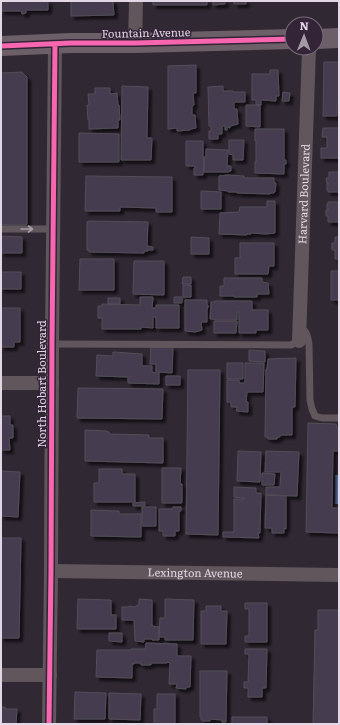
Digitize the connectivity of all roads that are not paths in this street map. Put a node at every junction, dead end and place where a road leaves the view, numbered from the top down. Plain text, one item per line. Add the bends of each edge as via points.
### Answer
1 (136, 1) edge
2 (339, 38) edge
3 (324, 39) edge
4 (284, 40) edge
5 (135, 43) junction
6 (55, 44) junction
7 (1, 46) edge
8 (309, 56) edge
9 (1, 229) edge
10 (53, 229) junction
11 (300, 327) junction
12 (300, 341) joint
13 (52, 344) junction
14 (1, 383) edge
15 (52, 383) junction
16 (339, 418) edge
17 (51, 571) junction
18 (339, 575) edge
19 (1, 675) edge
20 (50, 676) junction
21 (49, 724) edge

1 - 5 street
2 - 3 street
4 - 5 street, Fountain Avenue
5 - 6 street, Fountain Avenue
6 - 7 street, Fountain Avenue
6 - 10 street, North Hobart Boulevard
8 - 11 street, Harvard Boulevard
9 -> 10 lane
10 - 13 street, North Hobart Boulevard
11 - 12 street, Harvard Boulevard
11 - 16 lane via 308,336 310,400 315,416
12 - 13 lane via 291,345
13 - 15 street, North Hobart Boulevard
14 - 15 street
15 - 17 street, North Hobart Boulevard
17 - 18 street, Lexington Avenue
17 - 20 street, North Hobart Boulevard
19 - 20 street
20 - 21 street, North Hobart Boulevard

